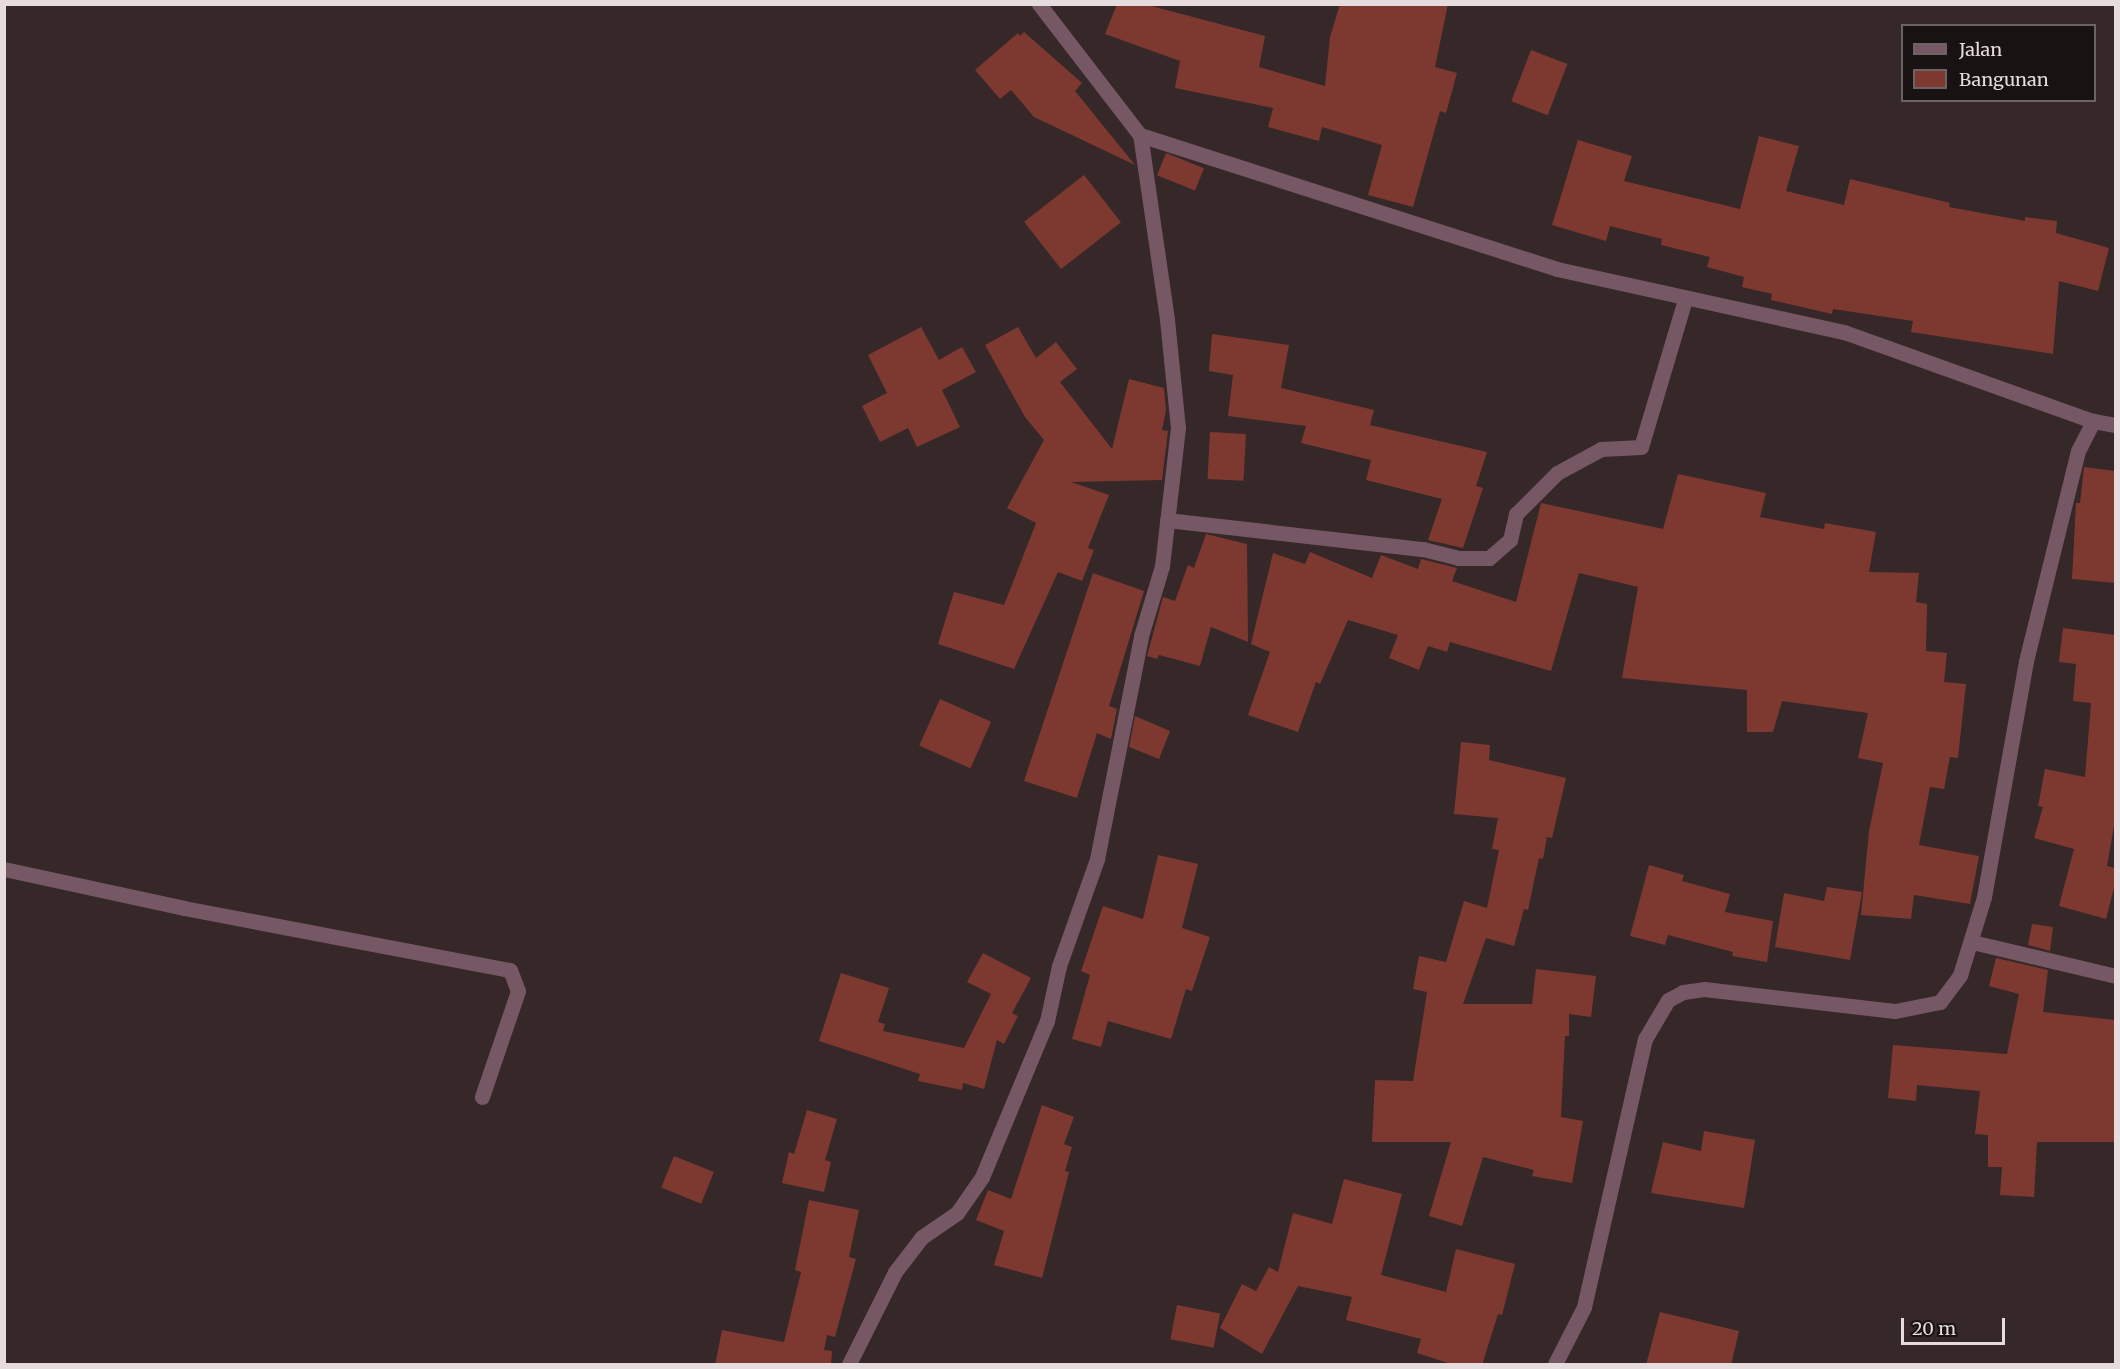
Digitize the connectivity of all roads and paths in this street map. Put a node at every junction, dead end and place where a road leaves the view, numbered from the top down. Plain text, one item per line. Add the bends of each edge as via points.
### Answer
1 (1039, 4) edge
2 (1140, 135) junction
3 (1684, 299) junction
4 (2093, 421) junction
5 (2115, 425) edge
6 (1167, 520) junction
7 (4, 869) edge
8 (1972, 942) junction
9 (2115, 976) edge
10 (482, 1097) dead end
11 (849, 1365) edge
12 (1555, 1365) edge

1 - 2 street
2 - 3 street via 1266,173 1456,239
2 - 6 street via 1167,319 1178,428
3 - 4 street via 1844,332
3 - 6 street via 1641,447 1601,448 1557,473 1516,514 1509,540 1489,558 1458,558 1424,549
4 - 5 street
4 - 8 street via 2078,451 2026,661 1984,897
6 - 11 street via 1162,566 1141,636 1097,859 1059,966 1047,1021 982,1177 957,1214 922,1237 895,1272
7 - 10 street via 184,908 510,970 518,991
8 - 9 street
8 - 12 street via 1960,975 1940,1002 1896,1011 1704,989 1683,992 1668,1000 1645,1039 1584,1307

